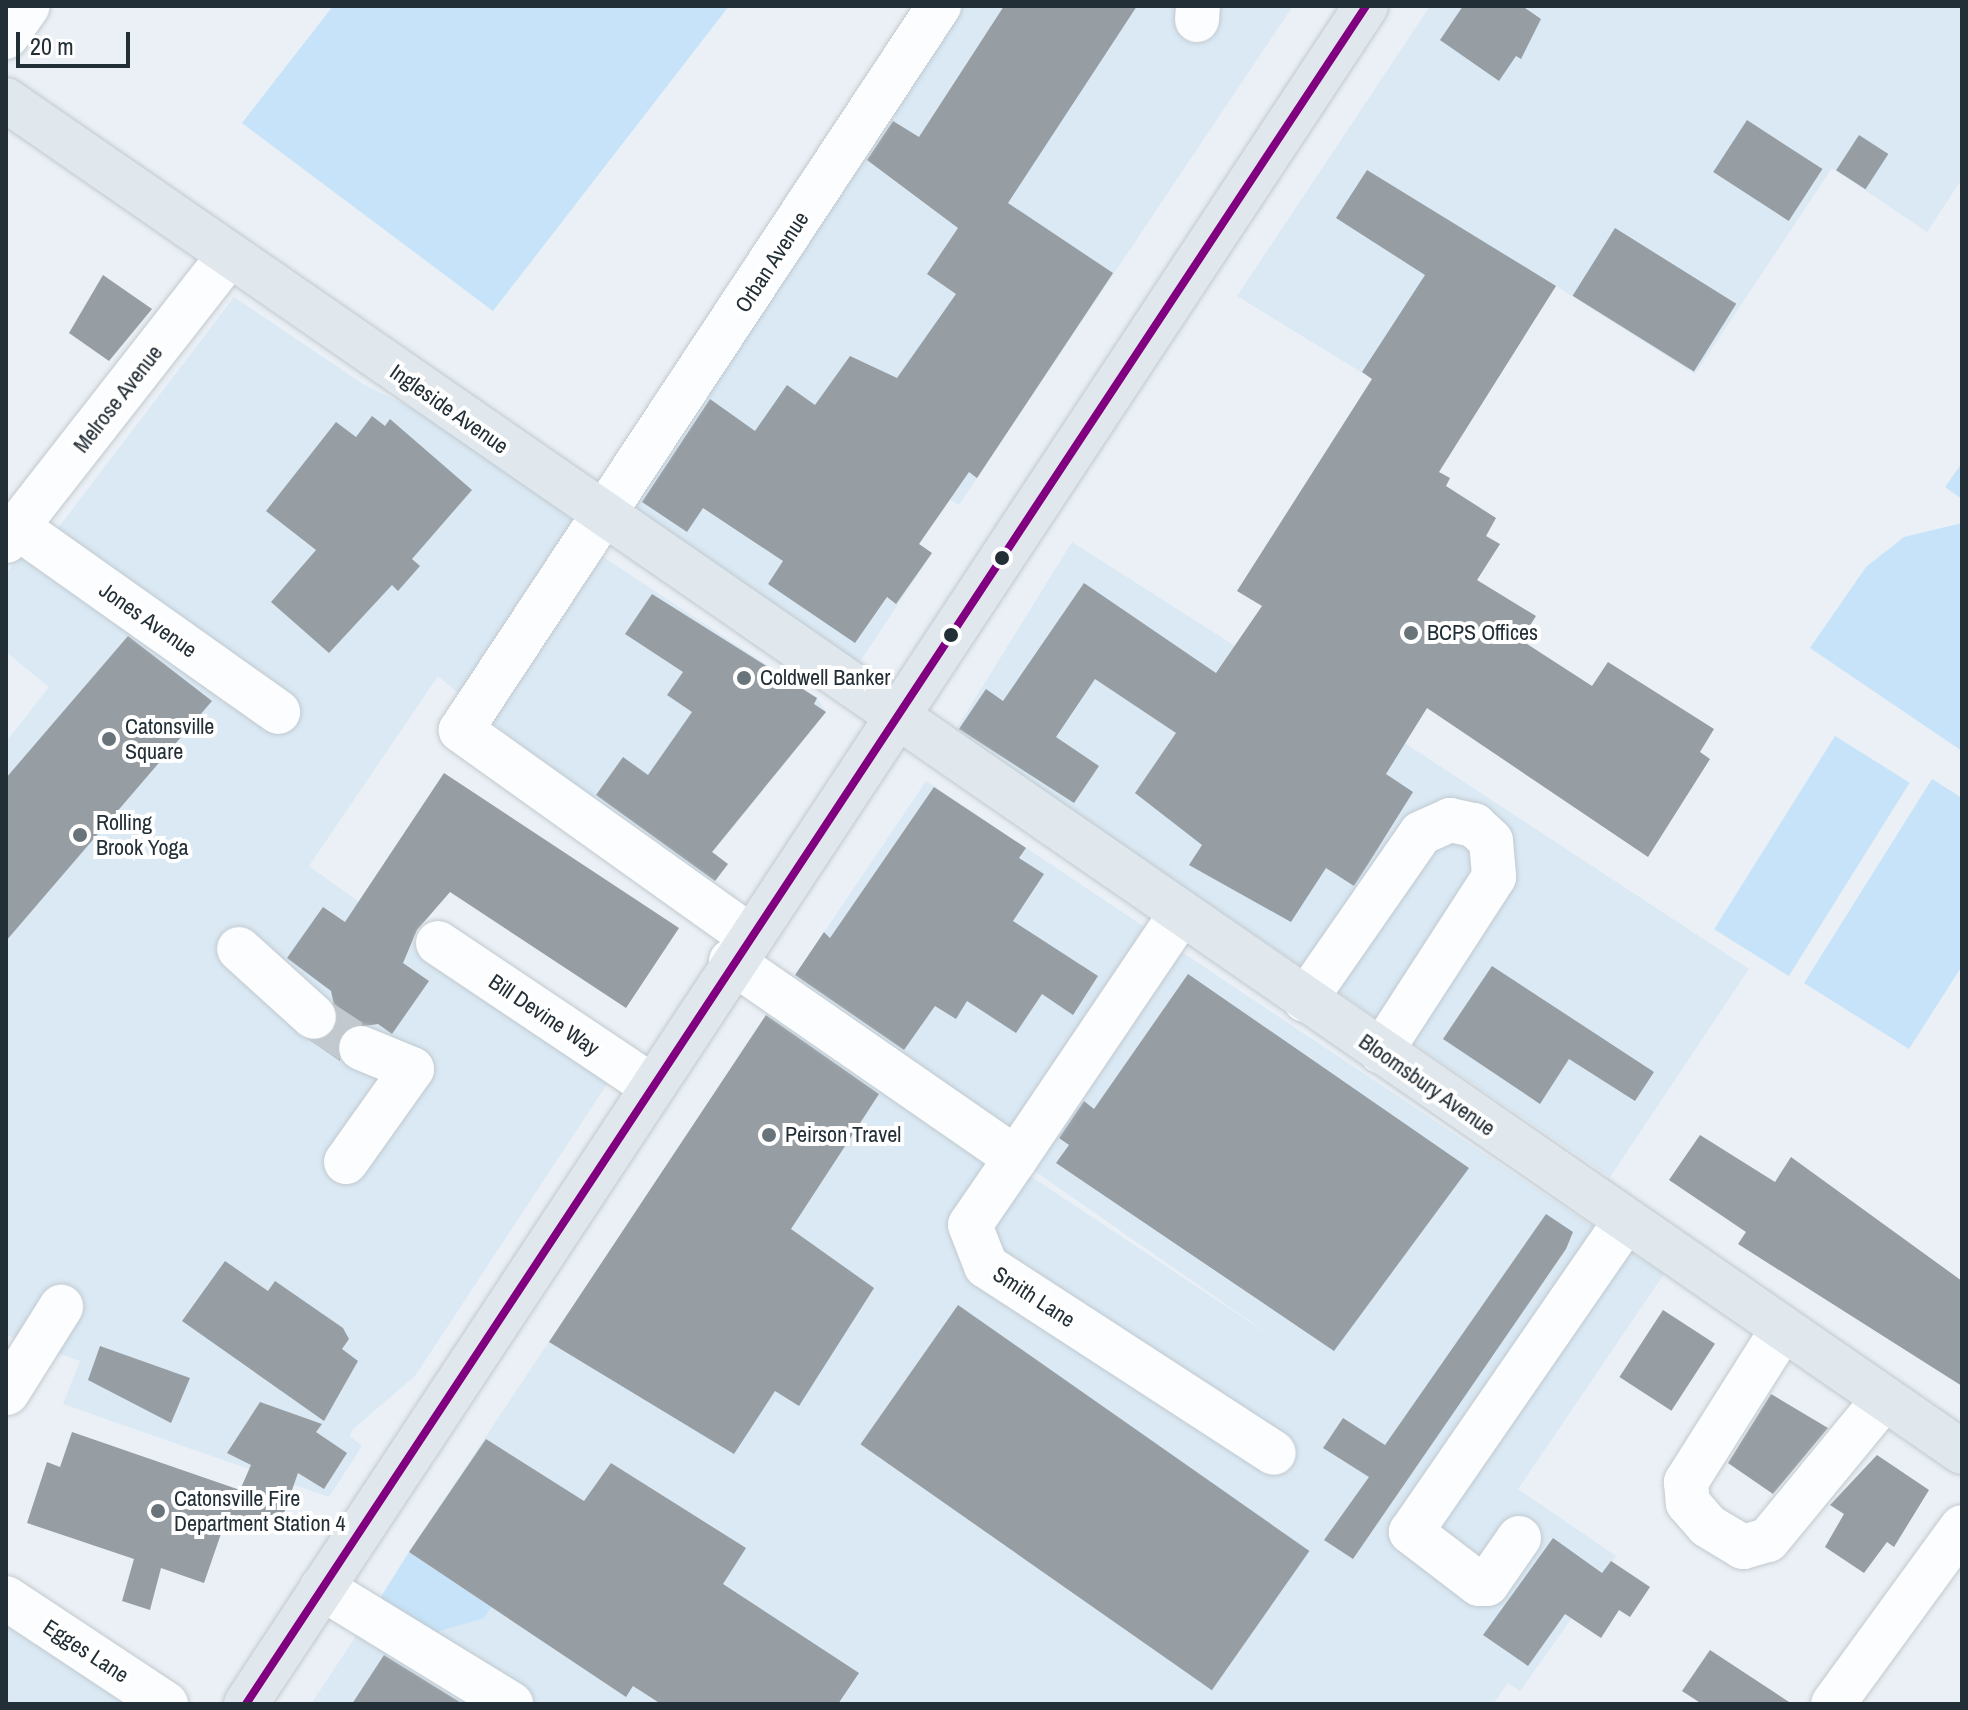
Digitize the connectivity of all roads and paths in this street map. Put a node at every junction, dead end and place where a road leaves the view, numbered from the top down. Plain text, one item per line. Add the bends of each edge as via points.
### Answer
1 (28, 6) edge
2 (939, 6) edge
3 (1366, 6) edge
4 (6, 37) edge
5 (6, 100) edge
6 (229, 256) junction
7 (604, 517) junction
8 (12, 534) edge
9 (278, 712) dead end
10 (894, 715) junction
11 (1181, 913) junction
12 (438, 943) dead end
13 (740, 948) junction
14 (239, 949) dead end
15 (1305, 1000) junction
16 (314, 1017) tunnel mouth
17 (361, 1048) tunnel mouth
18 (1381, 1052) junction
19 (652, 1086) junction
20 (1016, 1158) junction
21 (346, 1162) dead end
22 (1624, 1223) junction
23 (61, 1307) dead end
24 (1782, 1330) junction
25 (7, 1393) edge
26 (1884, 1399) junction
27 (1962, 1452) edge
28 (1274, 1453) dead end
29 (1962, 1527) edge
30 (1519, 1538) dead end
31 (322, 1588) junction
32 (6, 1598) edge
33 (166, 1704) edge
34 (246, 1704) edge
35 (511, 1704) edge
36 (1833, 1704) edge

1 - 4 street
2 - 7 street, Orban Avenue
3 - 10 main road
5 - 6 main road, Ingleside Avenue
6 - 7 main road, Ingleside Avenue
6 - 8 street, Melrose Avenue
7 - 10 main road, Ingleside Avenue
7 - 13 street, Orban Avenue via 461,730
8 - 9 street, Jones Avenue
10 - 11 main road, Bloomsbury Avenue
10 - 13 main road
11 - 15 main road, Bloomsbury Avenue
11 - 20 street
12 - 19 street, Bill Devine Way
13 - 19 main road
13 - 20 street
14 - 16 street
15 - 18 main road, Bloomsbury Avenue
15 - 18 street via 1421,833 1450,820 1474,825 1491,841 1494,877
17 - 21 street via 412,1069
18 - 22 main road, Bloomsbury Avenue
19 - 31 main road
20 - 28 street, Smith Lane via 970,1225 986,1266
22 - 24 main road, Bloomsbury Avenue
22 - 30 street via 1411,1532 1479,1584 1487,1584
23 - 25 street
24 - 26 main road, Bloomsbury Avenue
24 - 26 street via 1686,1482 1688,1503 1708,1526 1743,1547 1768,1540
26 - 27 main road, Bloomsbury Avenue
29 - 36 street
31 - 34 main road
31 - 35 street
32 - 33 street, Egges Lane

